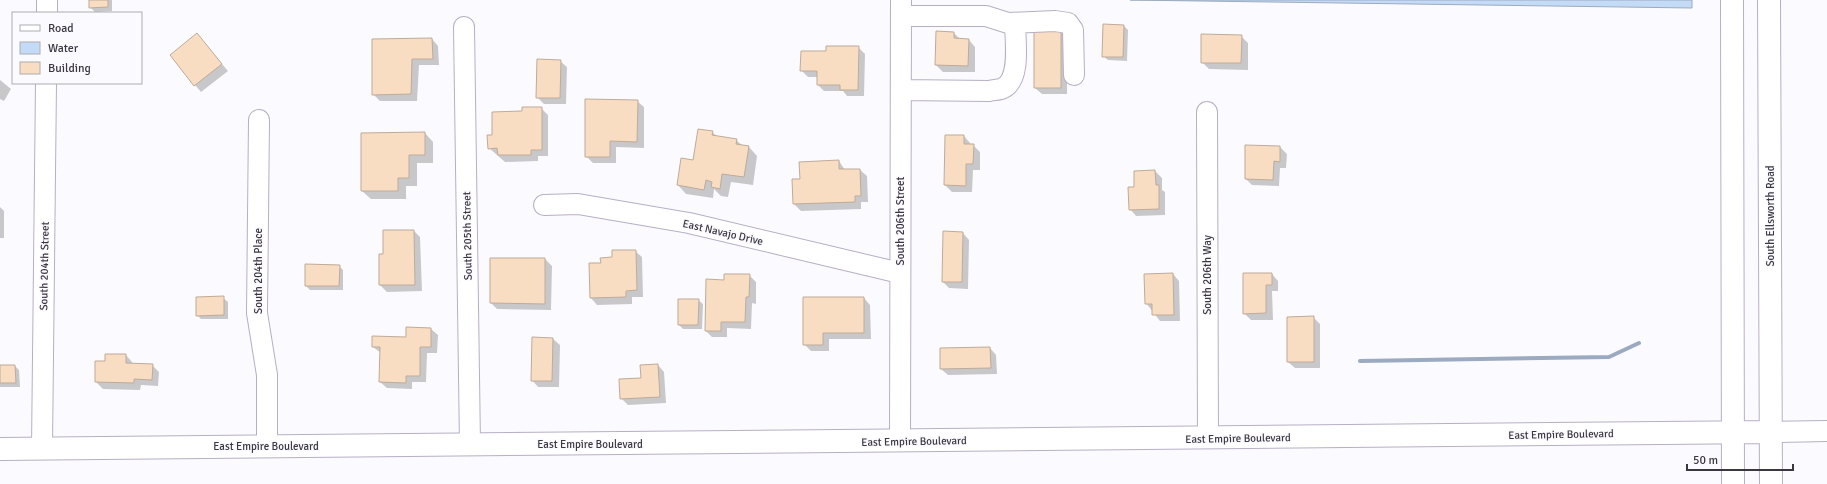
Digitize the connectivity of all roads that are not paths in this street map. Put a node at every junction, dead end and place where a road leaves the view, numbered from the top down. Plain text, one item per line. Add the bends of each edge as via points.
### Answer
1 (47, 0) edge
2 (1732, 0) edge
3 (1769, 0) edge
4 (901, 8) edge
5 (47, 12) edge
6 (1015, 23) junction
7 (464, 27) dead end
8 (1074, 75) dead end
9 (46, 84) edge
10 (901, 90) junction
11 (1207, 112) dead end
12 (259, 120) dead end
13 (544, 205) dead end
14 (900, 272) junction
15 (1827, 431) edge
16 (1734, 432) junction
17 (1770, 432) junction
18 (1208, 438) junction
19 (900, 441) junction
20 (470, 445) junction
21 (267, 446) junction
22 (42, 448) junction
23 (0, 449) edge
24 (1733, 484) edge
25 (1772, 484) edge

1 - 5 street
2 - 16 main road
3 - 17 main road, South Ellsworth Road
4 - 6 street via 986,16
4 - 10 street, South 206th Street
6 - 8 street via 1068,23 1073,30
6 - 10 street via 1015,72 1010,82 1002,89
7 - 20 street, South 205th Street
9 - 22 street, South 204th Street
10 - 14 street, South 206th Street
11 - 18 street, South 206th Way
12 - 21 street, South 204th Place via 257,313 267,375
13 - 14 street, East Navajo Drive via 578,204 689,223
14 - 19 street, South 206th Street
15 - 17 street, East Empire Boulevard
16 - 17 main road, East Empire Boulevard
16 - 18 main road, East Empire Boulevard
16 - 24 main road
17 - 25 main road, South Ellsworth Road
18 - 19 main road, East Empire Boulevard
19 - 20 main road, East Empire Boulevard
20 - 21 main road, East Empire Boulevard
21 - 22 main road, East Empire Boulevard
22 - 23 main road, East Empire Boulevard

